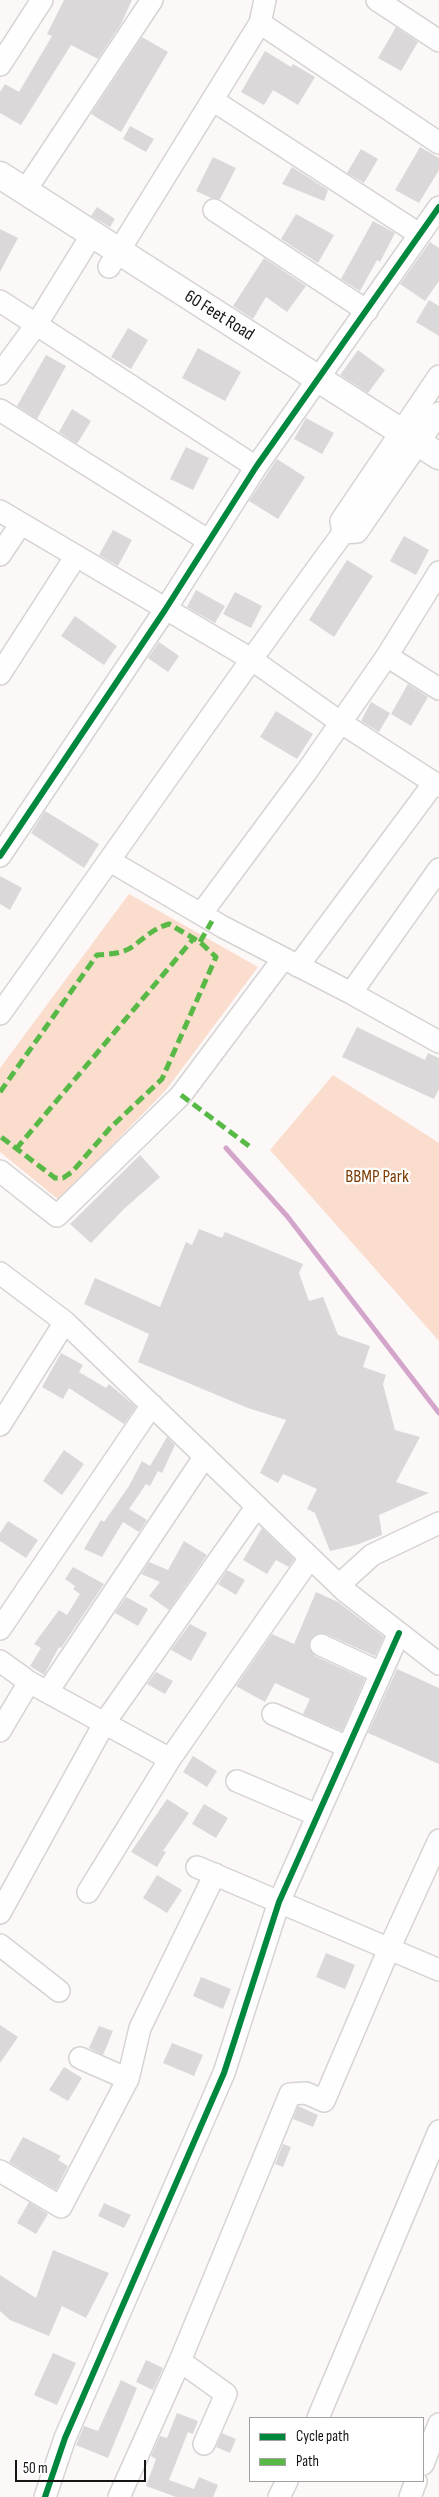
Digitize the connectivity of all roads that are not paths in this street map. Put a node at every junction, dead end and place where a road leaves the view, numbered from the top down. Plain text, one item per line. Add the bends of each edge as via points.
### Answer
1 (42, 0) edge
2 (152, 0) edge
3 (265, 0) edge
4 (377, 0) edge
5 (260, 23) junction
6 (438, 38) edge
7 (0, 65) edge
8 (214, 101) junction
9 (439, 143) edge
10 (0, 175) edge
11 (12, 193) edge
12 (439, 207) edge
13 (214, 210) dead end
14 (419, 234) junction
15 (87, 244) junction
16 (113, 260) junction
17 (0, 301) edge
18 (367, 311) junction
19 (36, 325) junction
20 (0, 374) edge
21 (439, 376) edge
22 (314, 386) junction
23 (0, 410) edge
24 (439, 413) edge
25 (411, 446) edge
26 (256, 467) junction
27 (439, 475) edge
28 (0, 511) edge
29 (20, 524) junction
30 (209, 541) junction
31 (0, 555) edge
32 (76, 556) junction
33 (438, 576) edge
34 (165, 610) junction
35 (387, 656) junction
36 (251, 658) junction
37 (0, 674) edge
38 (439, 689) edge
39 (340, 722) junction
40 (437, 784) edge
41 (0, 856) edge
42 (110, 861) junction
43 (439, 869) edge
44 (201, 914) junction
45 (291, 962) junction
46 (351, 993) junction
47 (0, 1014) edge
48 (439, 1042) edge
49 (0, 1171) edge
50 (0, 1273) edge
51 (65, 1322) junction
52 (152, 1405) junction
53 (0, 1425) edge
54 (205, 1456) junction
55 (257, 1506) junction
56 (439, 1523) edge
57 (310, 1558) junction
58 (339, 1585) junction
59 (0, 1629) edge
60 (398, 1633) junction
61 (321, 1645) dead end
62 (0, 1661) edge
63 (439, 1664) edge
64 (380, 1673) junction
65 (29, 1682) junction
66 (48, 1691) junction
67 (273, 1714) dead end
68 (105, 1722) junction
69 (0, 1731) edge
70 (348, 1747) junction
71 (170, 1758) junction
72 (237, 1781) dead end
73 (317, 1815) junction
74 (439, 1840) edge
75 (88, 1892) dead end
76 (279, 1902) junction
77 (0, 1913) edge
78 (0, 1945) edge
79 (391, 1949) junction
80 (439, 1970) edge
81 (59, 1991) dead end
82 (80, 2058) dead end
83 (128, 2079) junction
84 (439, 2131) edge
85 (0, 2171) edge
86 (180, 2360) junction
87 (318, 2417) edge
88 (439, 2424) edge
89 (204, 2444) dead end
90 (424, 2462) edge
91 (286, 2482) edge
92 (416, 2482) edge
93 (45, 2497) edge
94 (120, 2497) edge
95 (279, 2497) edge
96 (410, 2497) edge

1 - 7 street
2 - 11 street
3 - 5 street
4 - 6 street
5 - 8 street
5 - 9 street
8 - 14 street
8 - 16 street
10 - 11 street, 60 Feet Road
11 - 15 street, 60 Feet Road
12 - 14 street
13 - 18 street
14 - 18 street
15 - 16 street, 60 Feet Road
15 - 19 street
16 - 22 street, 60 Feet Road
17 - 19 street
18 - 22 street
19 - 20 street
19 - 26 street
21 - 25 street
22 - 25 street, 60 Feet Road
22 - 26 street
23 - 30 street
24 - 25 street
25 - 27 street, 60 Feet Road
25 - 36 street via 356,532 343,533
26 - 30 street
28 - 29 street
29 - 31 street
29 - 32 street
30 - 34 street
32 - 34 street
32 - 37 street
33 - 35 street
34 - 36 street
34 - 41 street
35 - 38 street
35 - 39 street
36 - 39 street
36 - 42 street
39 - 40 street
39 - 44 street via 307,772
40 - 45 street
42 - 44 street
42 - 47 street
43 - 46 street
44 - 45 street
45 - 46 street
45 - 49 street via 180,1095 58,1216
46 - 48 street
50 - 51 street
51 - 52 street
51 - 53 street
52 - 54 street
52 - 59 street
54 - 55 street
54 - 66 street
55 - 57 street
55 - 68 street
56 - 58 street via 372,1555
57 - 58 street
57 - 71 street
58 - 60 street
60 - 63 street
60 - 64 street
61 - 64 street
62 - 65 street
64 - 70 street
65 - 66 street
65 - 69 street
66 - 68 street
67 - 70 street
68 - 71 street
68 - 77 street
70 - 73 street
71 - 75 street
72 - 73 street
73 - 76 street
74 - 79 street
76 - 79 street
76 - 83 street via 206,1870 140,2028
76 - 93 street via 224,2073 65,2438
78 - 81 street
79 - 80 street
79 - 86 street via 324,2101 306,2093 290,2094
82 - 83 street
83 - 85 street via 61,2207
84 - 87 street
86 - 89 street via 226,2394
86 - 94 street
88 - 90 street
91 - 95 street
92 - 96 street

